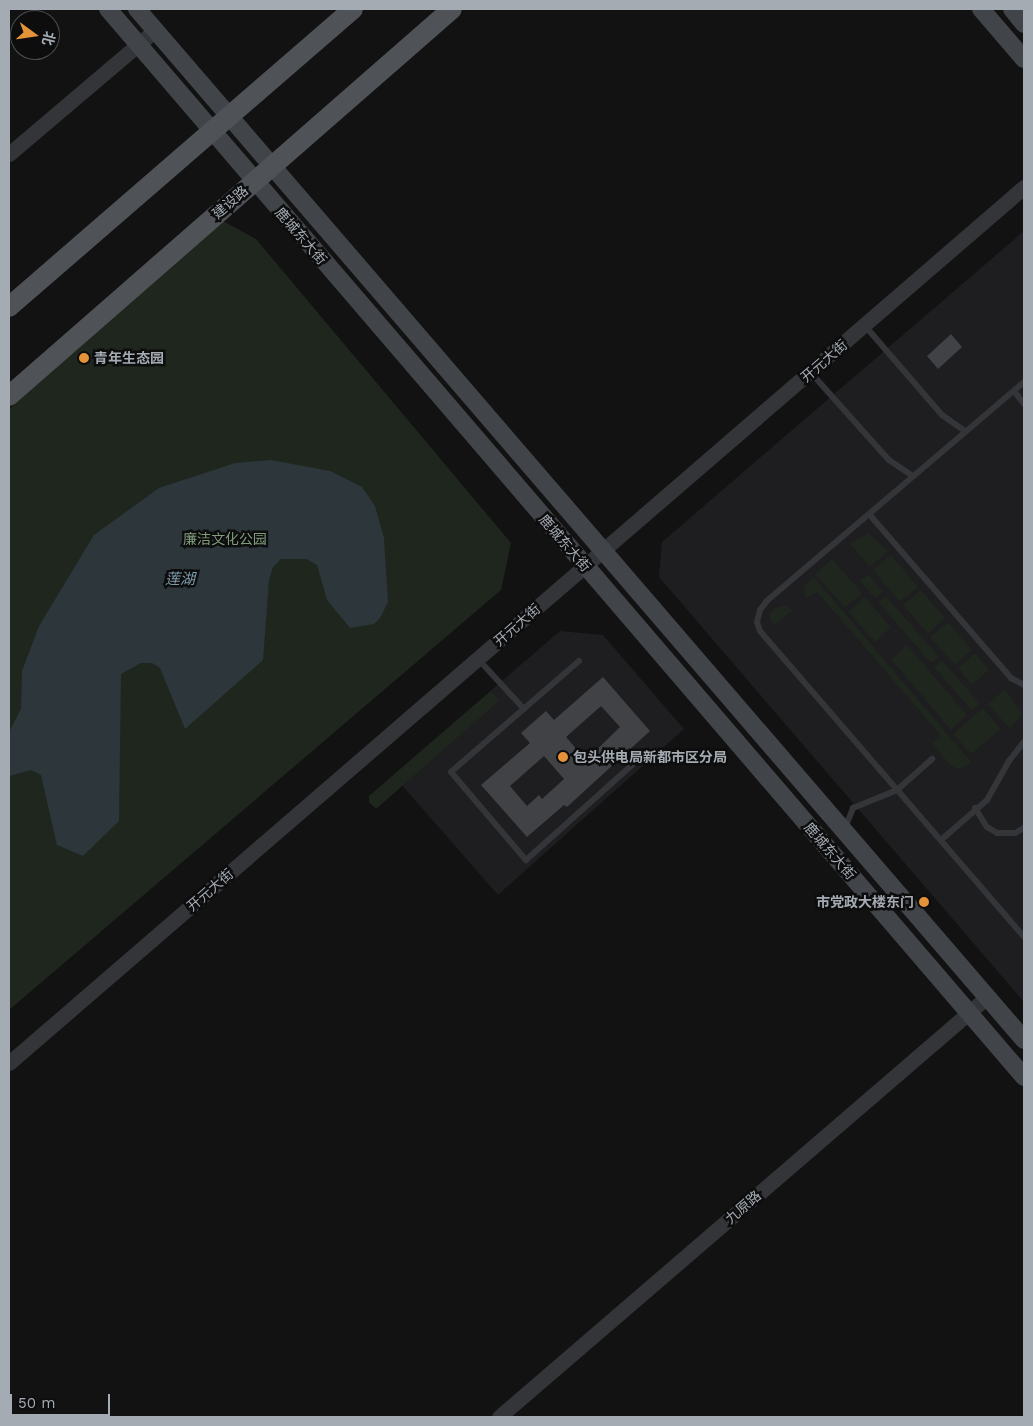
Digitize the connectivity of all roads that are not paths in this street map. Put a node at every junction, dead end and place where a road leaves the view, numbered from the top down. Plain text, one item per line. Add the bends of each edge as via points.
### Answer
1 (108, 9) edge
2 (136, 9) edge
3 (353, 9) edge
4 (452, 9) edge
5 (981, 9) edge
6 (1012, 9) edge
7 (1024, 24) edge
8 (155, 30) junction
9 (138, 44) junction
10 (1024, 59) edge
11 (229, 116) junction
12 (211, 131) junction
13 (9, 154) edge
14 (272, 166) junction
15 (254, 181) junction
16 (1024, 187) edge
17 (9, 307) edge
18 (870, 320) junction
19 (815, 368) junction
20 (1024, 382) edge
21 (1014, 391) junction
22 (9, 396) edge
23 (1024, 404) edge
24 (966, 432) junction
25 (913, 476) junction
26 (869, 514) junction
27 (604, 552) junction
28 (586, 567) junction
29 (478, 660) junction
30 (579, 661) dead end
31 (1024, 685) edge
32 (524, 709) junction
33 (1024, 742) edge
34 (932, 759) dead end
35 (632, 765) dead end
36 (897, 790) junction
37 (975, 808) junction
38 (1024, 828) edge
39 (844, 831) junction
40 (940, 840) junction
41 (1024, 937) edge
42 (987, 997) junction
43 (969, 1013) junction
44 (1024, 1040) edge
45 (9, 1063) edge
46 (1024, 1077) edge
47 (499, 1417) edge

1 - 9 main road, 鹿城东大街
2 - 8 main road, 鹿城东大街
3 - 11 main road
4 - 14 main road, 建设路
5 - 10 main road
6 - 7 main road
8 - 9 street
8 - 11 main road, 鹿城东大街
9 - 12 main road, 鹿城东大街
9 - 13 street
11 - 12 main road
11 - 14 main road, 鹿城东大街
12 - 15 main road, 鹿城东大街
12 - 17 main road
14 - 15 main road, 建设路
14 - 27 main road, 鹿城东大街
15 - 22 main road, 建设路
15 - 28 main road, 鹿城东大街
16 - 18 street, 开元大街
18 - 19 street, 开元大街
18 - 24 lane via 866,327 942,415
19 - 25 lane via 812,374 889,460
19 - 27 street, 开元大街
20 - 21 lane
21 - 23 lane
21 - 24 lane
24 - 25 lane
25 - 26 lane
26 - 31 lane via 1011,678
26 - 36 lane via 767,601 757,622 763,634
27 - 28 street, 开元大街
27 - 39 main road, 鹿城东大街
28 - 29 street, 开元大街
28 - 43 main road, 鹿城东大街
29 - 32 lane
29 - 45 street, 开元大街
30 - 32 lane
32 - 35 lane via 451,772 526,860
33 - 37 lane via 987,800
34 - 36 lane
36 - 39 lane via 853,808
36 - 40 lane
37 - 38 lane via 987,827 997,833 1015,833
37 - 40 lane
39 - 42 main road, 鹿城东大街
40 - 41 lane
42 - 43 street, 九原路
42 - 44 main road, 鹿城东大街
43 - 46 main road, 鹿城东大街
43 - 47 street, 九原路

